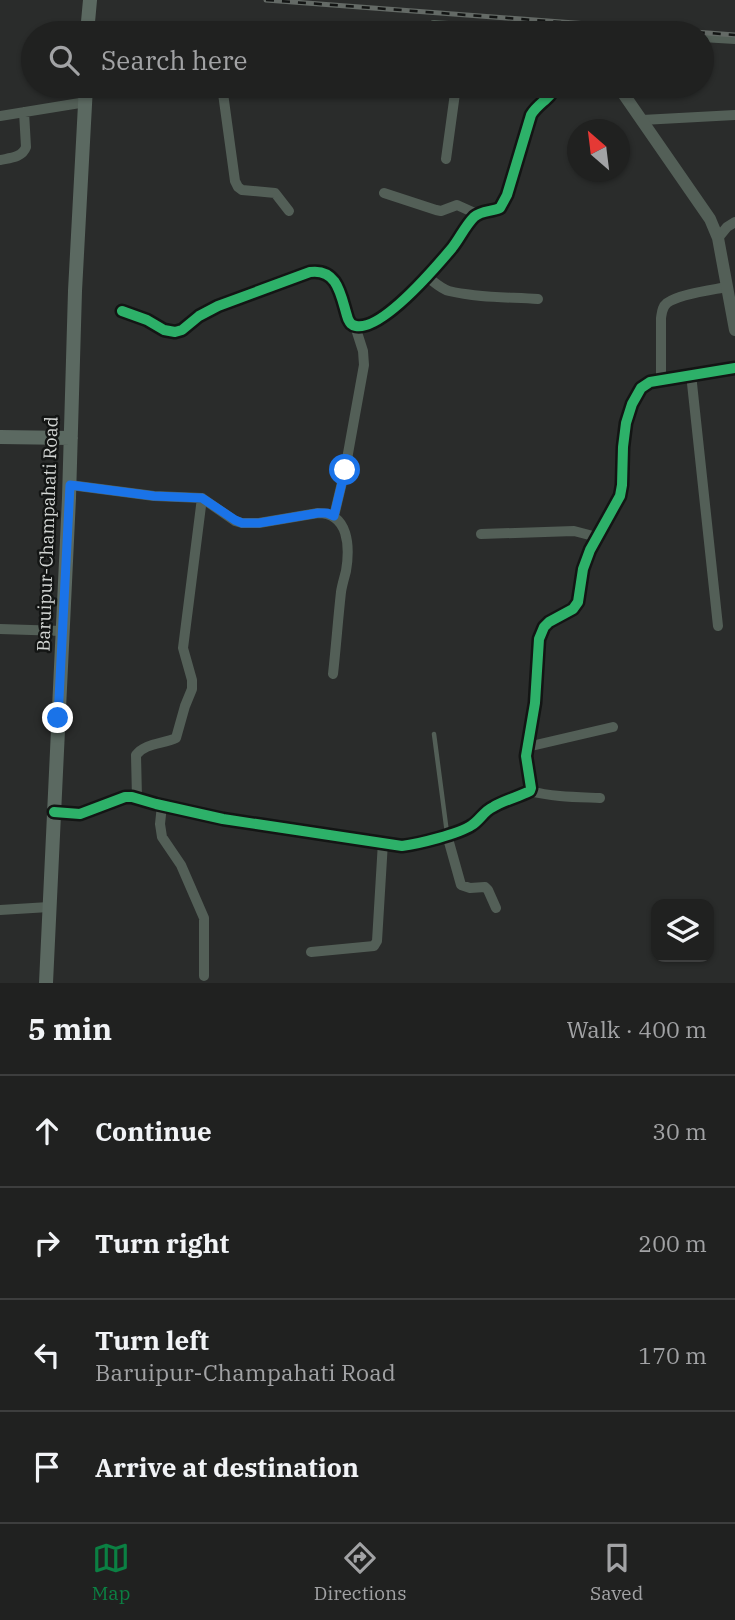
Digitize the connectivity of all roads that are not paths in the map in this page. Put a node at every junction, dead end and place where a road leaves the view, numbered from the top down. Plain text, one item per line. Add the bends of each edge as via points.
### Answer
1 (90, 0) edge
2 (88, 21) edge
3 (714, 38) edge
4 (735, 39) edge
5 (86, 98) edge
6 (224, 98) edge
7 (454, 98) edge
8 (547, 98) edge
9 (626, 98) edge
10 (86, 102) junction
11 (24, 112) junction
12 (735, 115) edge
13 (0, 116) edge
14 (642, 120) junction
15 (446, 159) dead end
16 (0, 160) edge
17 (384, 193) dead end
18 (289, 211) dead end
19 (477, 214) junction
20 (735, 222) edge
21 (718, 238) junction
22 (426, 276) junction
23 (727, 287) junction
24 (538, 299) dead end
25 (122, 311) dead end
26 (355, 326) junction
27 (735, 330) edge
28 (735, 368) edge
29 (691, 374) junction
30 (661, 379) junction
31 (0, 437) edge
32 (71, 438) junction
33 (70, 485) junction
34 (202, 498) junction
35 (334, 516) junction
36 (481, 534) dead end
37 (597, 537) junction
38 (718, 626) dead end
39 (0, 629) edge
40 (62, 631) junction
41 (333, 674) dead end
42 (613, 727) dead end
43 (434, 734) dead end
44 (527, 747) junction
45 (530, 791) junction
46 (600, 798) dead end
47 (137, 799) junction
48 (162, 805) junction
49 (54, 812) junction
50 (447, 835) junction
51 (383, 842) junction
52 (49, 907) junction
53 (496, 908) dead end
54 (0, 910) edge
55 (311, 952) dead end
56 (204, 976) dead end
57 (46, 983) edge

1 - 2 main road
3 - 4 street
5 - 10 main road, Baruipur-Champahati Road
6 - 18 street via 238,187 275,193
7 - 15 street
8 - 19 street via 531,115 503,203 495,211
9 - 14 street
10 - 11 street
10 - 32 main road, Baruipur-Champahati Road
11 - 13 street
11 - 16 street via 24,152
12 - 14 street
14 - 21 street via 710,219
17 - 19 street via 436,210 457,205
19 - 22 street
20 - 21 street
21 - 23 street
22 - 24 street via 449,291
22 - 26 street via 394,309
23 - 27 street
23 - 30 street via 677,298 662,309
25 - 26 street via 175,332 218,306 319,271 335,282
26 - 35 street via 364,365
28 - 29 street
29 - 30 street
29 - 38 street
30 - 37 street via 641,388 632,404 620,496
31 - 32 main road
32 - 33 main road, Baruipur-Champahati Road
33 - 34 street
33 - 40 main road, Baruipur-Champahati Road
34 - 35 street via 242,523 318,513
34 - 47 street via 183,648 192,689 176,738 142,748 136,755
35 - 41 street via 344,529 348,555
36 - 37 street via 574,531
37 - 44 street via 583,569 578,601 541,631
39 - 40 street
40 - 49 main road, Baruipur-Champahati Road
42 - 44 street
43 - 50 lane
44 - 45 street
45 - 46 street
45 - 50 street via 491,808 472,826
47 - 48 street
47 - 49 street via 125,797 80,814
48 - 51 street via 223,819
48 - 56 street via 162,837 181,865 204,918
49 - 52 main road, Baruipur-Champahati Road
50 - 51 street via 415,845
50 - 53 street via 461,885 485,887
51 - 55 street via 374,946
52 - 54 street
52 - 57 main road, Baruipur-Champahati Road

